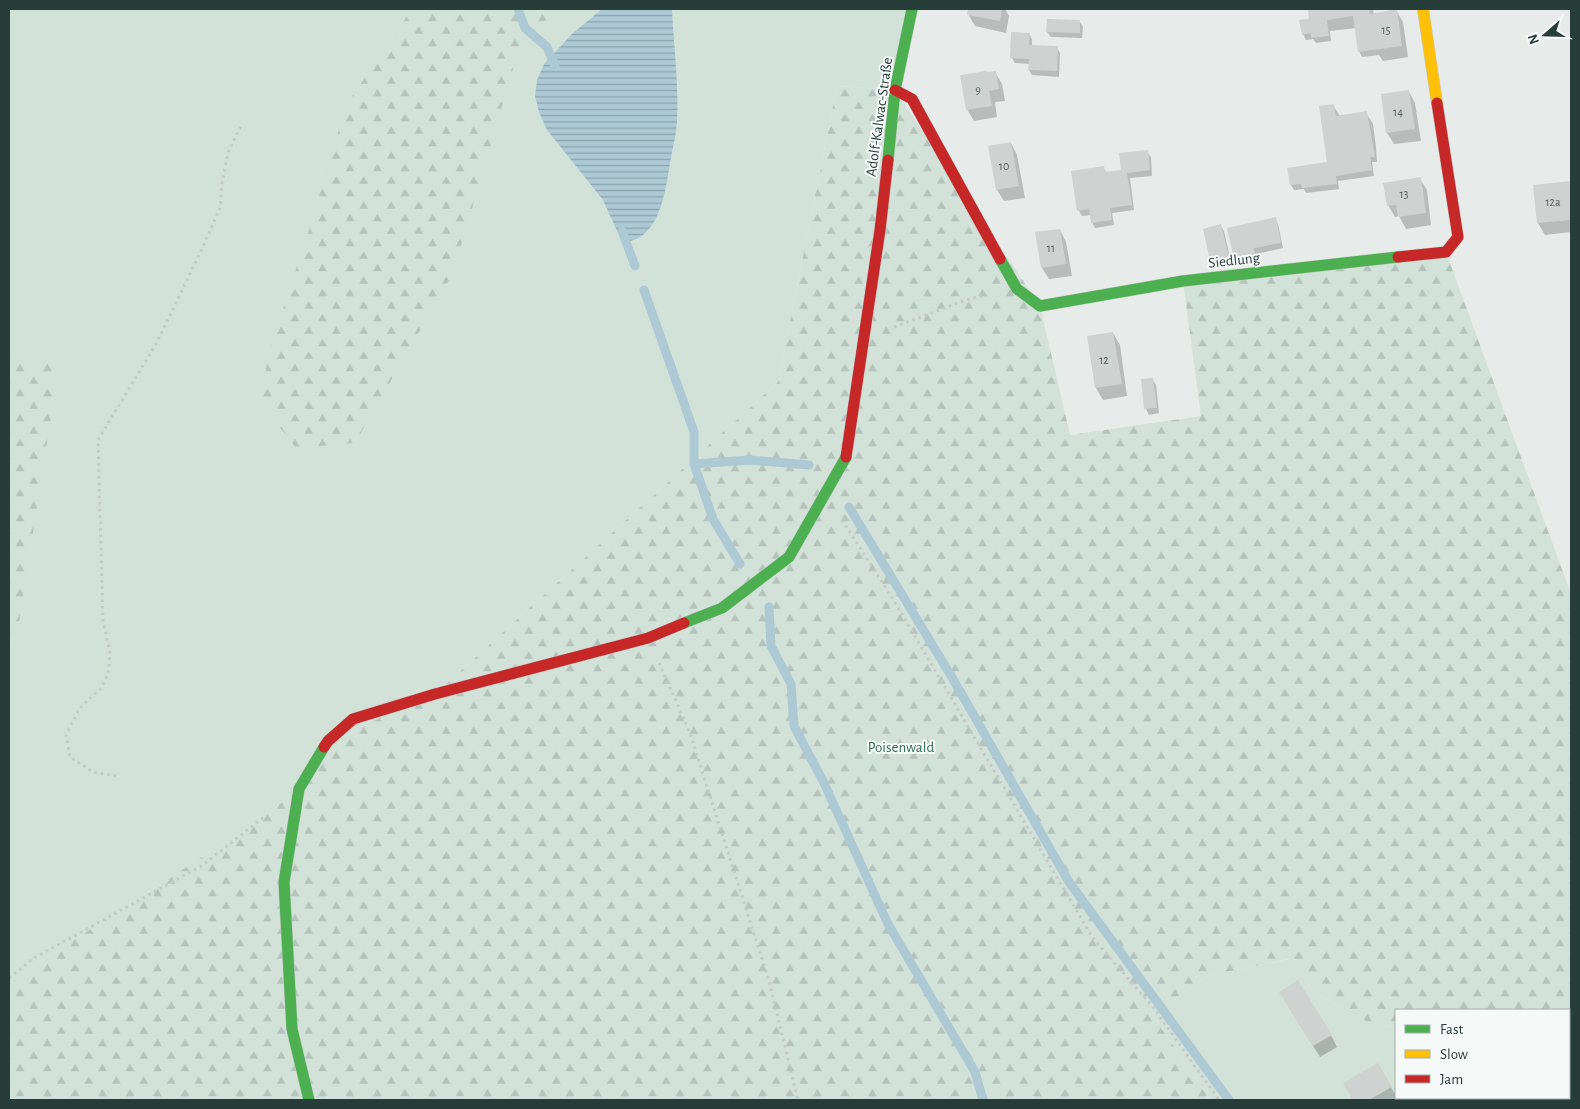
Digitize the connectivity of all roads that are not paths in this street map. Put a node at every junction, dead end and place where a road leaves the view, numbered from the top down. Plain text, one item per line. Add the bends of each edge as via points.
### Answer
1 (912, 9) edge
2 (1423, 9) edge
3 (895, 90) junction
4 (309, 1100) edge

1 - 3 street, Adolf-Kalwac-Straße
2 - 3 street, Siedlung via 1458,236 1446,252 1183,281 1040,306 1017,289 912,99
3 - 4 street, Adolf-Kalwac-Straße via 880,230 846,459 789,557 722,608 648,638 353,719 328,741 299,789 284,882 292,1029

